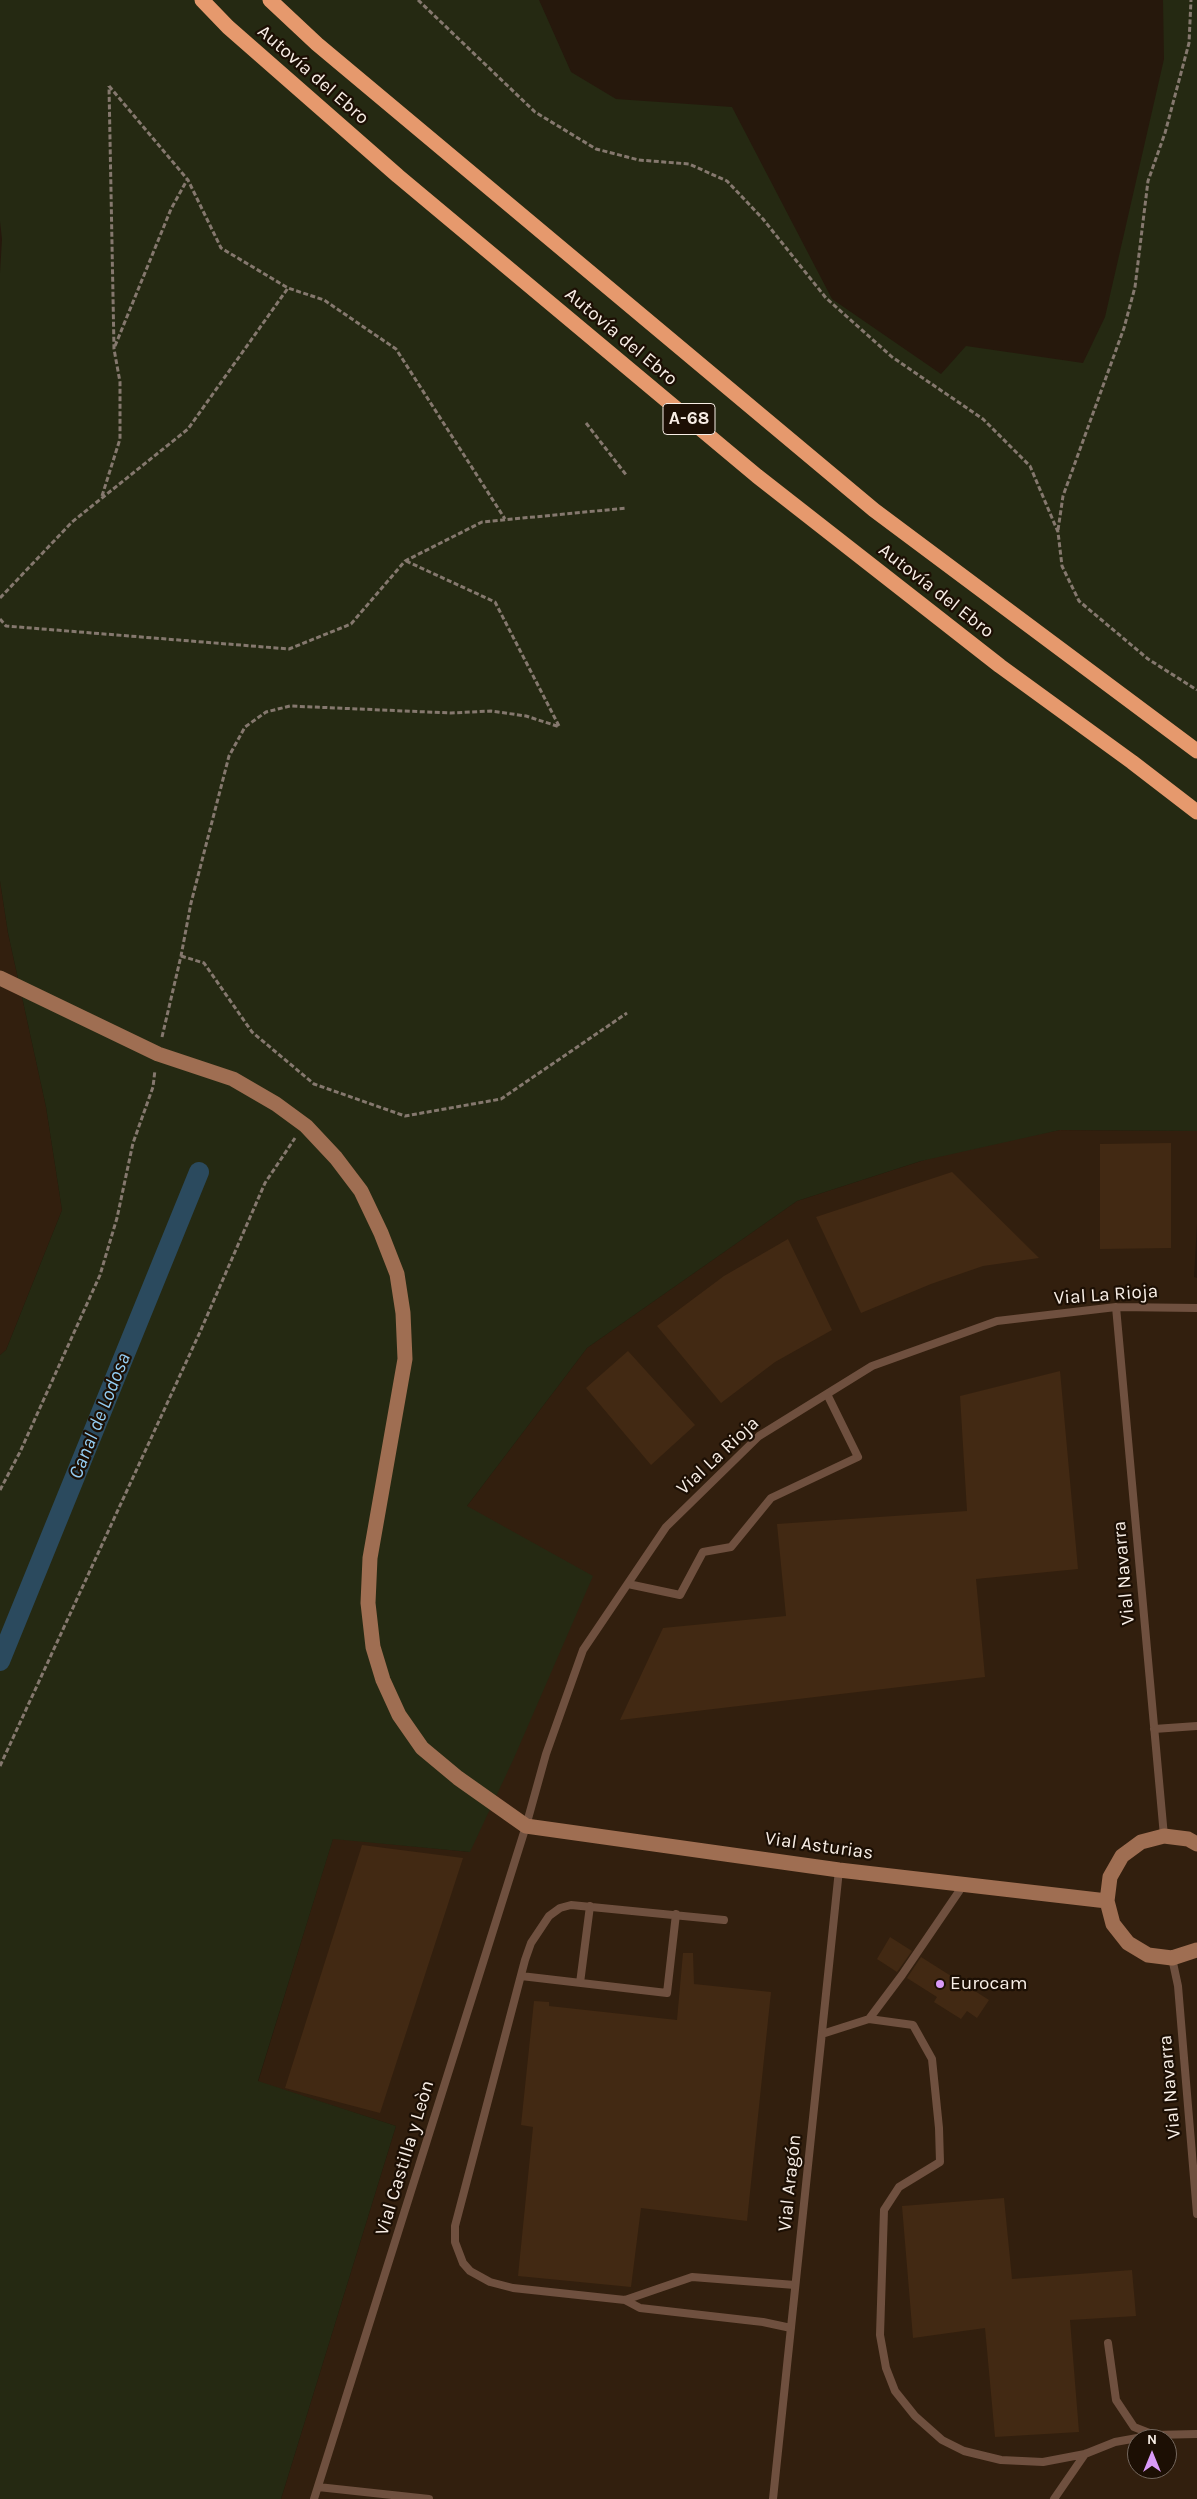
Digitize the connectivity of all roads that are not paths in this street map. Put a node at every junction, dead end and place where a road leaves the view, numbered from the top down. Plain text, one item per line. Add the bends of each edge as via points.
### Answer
1 (202, 0) edge
2 (270, 0) edge
3 (1197, 751) edge
4 (1197, 812) edge
5 (0, 978) edge
6 (1116, 1307) junction
7 (1197, 1308) edge
8 (827, 1394) junction
9 (628, 1584) junction
10 (1197, 1726) edge
11 (1154, 1729) junction
12 (526, 1826) junction
13 (1164, 1836) junction
14 (1197, 1844) edge
15 (839, 1870) junction
16 (964, 1884) junction
17 (1107, 1901) junction
18 (590, 1906) junction
19 (676, 1914) junction
20 (724, 1920) dead end
21 (1197, 1950) edge
22 (1172, 1958) junction
23 (520, 1976) junction
24 (580, 1984) junction
25 (869, 2019) junction
26 (822, 2034) junction
27 (1197, 2214) edge
28 (795, 2285) junction
29 (625, 2300) junction
30 (791, 2328) junction
31 (1108, 2343) dead end
32 (1137, 2429) edge
33 (1177, 2434) edge
34 (1197, 2434) edge
35 (1127, 2440) edge
36 (1085, 2454) junction
37 (318, 2487) junction
38 (314, 2499) edge
39 (429, 2499) edge
40 (773, 2499) edge
41 (1054, 2499) edge

1 - 4 highway, Autovía del Ebro / A-68 via 228,27 398,176 757,476 1000,666
2 - 3 highway, Autovía del Ebro / A-68 via 340,64 874,510
5 - 12 street via 158,1054 233,1079 276,1104 306,1126 361,1191 382,1233 397,1274 405,1359 370,1558 368,1603 373,1647 399,1715 422,1748
6 - 7 lane, Vial La Rioja
6 - 8 lane, Vial La Rioja via 997,1321 872,1366
6 - 11 lane, Vial Navarra
8 - 9 lane, Vial La Rioja via 759,1436 666,1527
8 - 9 lane via 858,1457 771,1498 731,1547 703,1552 680,1595
9 - 12 lane, Vial La Rioja via 584,1650 546,1754
10 - 11 lane
11 - 13 lane, Vial Navarra
12 - 15 street, Vial Asturias
12 - 37 lane, Vial Castilla y Leòn
13 - 14 street via 1188,1839
13 - 17 street via 1141,1842 1122,1856 1110,1877
15 - 16 street, Vial Asturias
15 - 26 lane, Vial Aragón
16 - 17 street, Vial Asturias
16 - 25 lane
17 - 22 street via 1113,1924 1128,1943 1148,1955
18 - 19 lane
18 - 23 lane via 572,1904 549,1916 531,1942
18 - 24 lane
19 - 20 lane
19 - 24 lane via 667,1994
21 - 22 street
22 - 27 lane, Vial Navarra via 1178,1986
23 - 24 lane
23 - 29 lane via 455,2226 458,2252 470,2271 502,2286
25 - 26 lane
25 - 36 lane via 913,2025 932,2059 938,2128 940,2162 899,2187 884,2210 880,2335 886,2368 895,2391 942,2440 964,2451 1001,2460 1043,2462
26 - 28 lane, Vial Aragón
28 - 29 lane via 692,2277
28 - 30 lane, Vial Aragón
29 - 30 lane via 640,2308
30 - 40 lane, Vial Aragón
31 - 32 lane via 1116,2400
33 - 34 lane
35 - 36 lane
36 - 41 lane
37 - 38 lane, Vial Castilla y Leòn
37 - 39 lane

